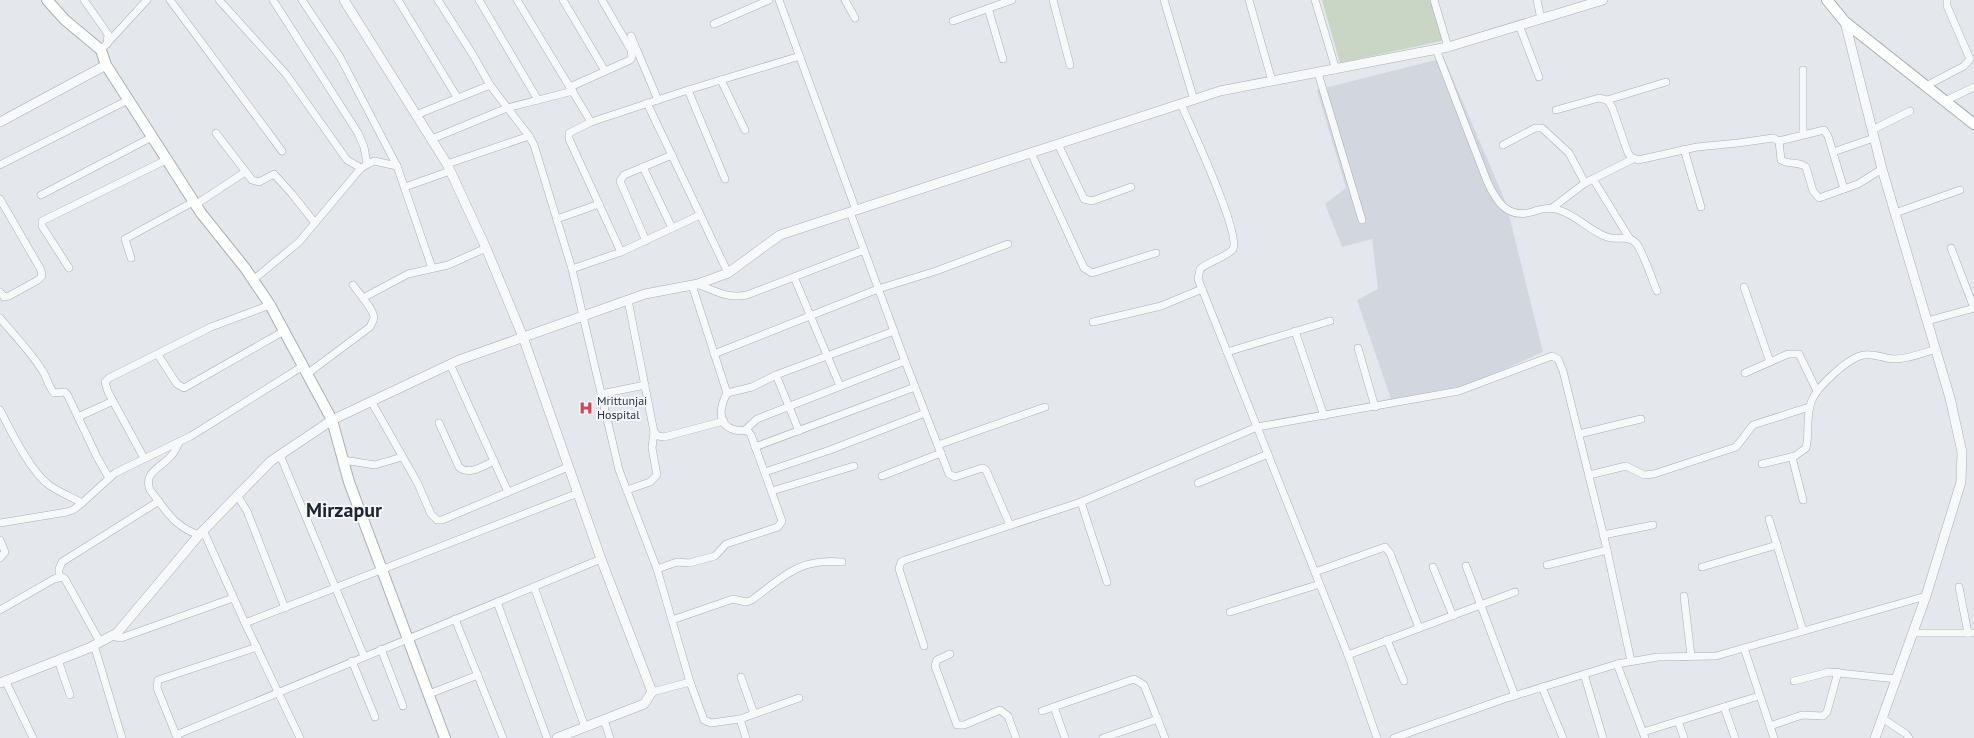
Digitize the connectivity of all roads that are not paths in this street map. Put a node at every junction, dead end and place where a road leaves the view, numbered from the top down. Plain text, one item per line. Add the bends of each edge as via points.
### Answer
1 (47, 0) edge
2 (84, 0) edge
3 (147, 0) edge
4 (219, 0) edge
5 (273, 0) edge
6 (302, 0) edge
7 (344, 0) edge
8 (398, 0) edge
9 (438, 0) edge
10 (479, 0) edge
11 (517, 0) edge
12 (563, 0) edge
13 (602, 0) edge
14 (769, 0) edge
15 (779, 0) edge
16 (845, 0) edge
17 (1012, 0) edge
18 (1053, 0) edge
19 (1164, 0) edge
20 (1249, 0) edge
21 (1315, 0) edge
22 (1434, 0) edge
23 (1537, 0) edge
24 (1603, 0) edge
25 (1827, 0) edge
26 (1947, 0) edge
27 (174, 1) edge
28 (988, 8) junction
29 (855, 18) dead end
30 (1541, 19) junction
31 (953, 21) dead end
32 (1845, 22) junction
33 (714, 24) dead end
34 (1519, 25) junction
35 (631, 36) dead end
36 (104, 47) junction
37 (1448, 47) junction
38 (1436, 49) junction
39 (636, 56) junction
40 (800, 56) junction
41 (1003, 59) dead end
42 (106, 65) junction
43 (1070, 65) dead end
44 (1336, 70) junction
45 (1803, 70) dead end
46 (605, 71) junction
47 (1318, 73) junction
48 (1539, 77) dead end
49 (721, 80) junction
50 (1272, 82) junction
51 (1666, 82) dead end
52 (490, 85) junction
53 (1926, 86) junction
54 (1974, 87) edge
55 (571, 89) junction
56 (688, 90) junction
57 (457, 97) junction
58 (128, 100) junction
59 (538, 100) junction
60 (658, 100) junction
61 (1194, 100) junction
62 (1607, 100) junction
63 (1945, 101) junction
64 (647, 103) junction
65 (1181, 104) junction
66 (507, 108) junction
67 (1556, 110) dead end
68 (1910, 111) dead end
69 (416, 115) junction
70 (0, 122) edge
71 (591, 122) junction
72 (1974, 124) edge
73 (745, 130) dead end
74 (216, 133) dead end
75 (1803, 134) junction
76 (1873, 134) junction
77 (529, 136) junction
78 (152, 137) junction
79 (432, 139) junction
80 (1779, 141) junction
81 (1058, 144) junction
82 (1503, 145) dead end
83 (1684, 149) junction
84 (282, 151) dead end
85 (1833, 152) junction
86 (1031, 153) junction
87 (672, 155) junction
88 (1633, 158) junction
89 (166, 160) junction
90 (367, 163) junction
91 (0, 165) edge
92 (397, 166) junction
93 (643, 167) junction
94 (361, 168) junction
95 (449, 168) junction
96 (1882, 169) junction
97 (245, 172) junction
98 (1593, 178) junction
99 (725, 179) dead end
100 (1585, 183) junction
101 (405, 187) junction
102 (1131, 187) dead end
103 (1844, 189) junction
104 (1960, 190) dead end
105 (41, 194) dead end
106 (0, 199) edge
107 (194, 204) junction
108 (599, 204) junction
109 (1701, 207) dead end
110 (1552, 208) junction
111 (853, 211) junction
112 (1895, 213) junction
113 (700, 215) junction
114 (557, 219) junction
115 (1362, 220) dead end
116 (315, 223) junction
117 (672, 228) junction
118 (1630, 239) junction
119 (646, 241) junction
120 (1008, 244) dead end
121 (486, 248) junction
122 (1951, 248) dead end
123 (864, 250) junction
124 (621, 252) junction
125 (1156, 253) dead end
126 (132, 258) dead end
127 (69, 268) dead end
128 (432, 268) junction
129 (572, 269) junction
130 (728, 273) junction
131 (794, 277) junction
132 (253, 280) junction
133 (353, 285) dead end
134 (695, 285) junction
135 (1744, 288) dead end
136 (878, 289) junction
137 (1202, 289) junction
138 (1657, 291) dead end
139 (0, 292) edge
140 (363, 298) junction
141 (628, 300) junction
142 (270, 305) junction
143 (1974, 308) edge
144 (582, 316) junction
145 (810, 316) junction
146 (0, 318) edge
147 (1330, 321) dead end
148 (1927, 321) junction
149 (1093, 322) dead end
150 (284, 331) junction
151 (894, 331) junction
152 (1295, 331) junction
153 (523, 337) junction
154 (1358, 348) dead end
155 (1936, 349) junction
156 (1227, 352) junction
157 (714, 354) junction
158 (158, 355) junction
159 (827, 356) junction
160 (905, 361) junction
161 (1770, 362) junction
162 (450, 364) junction
163 (305, 370) junction
164 (1745, 373) dead end
165 (776, 375) junction
166 (645, 385) junction
167 (840, 386) junction
168 (915, 387) junction
169 (1817, 390) junction
170 (727, 393) junction
171 (601, 394) junction
172 (113, 401) junction
173 (371, 401) junction
174 (788, 406) junction
175 (1045, 407) dead end
176 (1375, 407) junction
177 (1810, 407) junction
178 (0, 410) edge
179 (925, 413) junction
180 (1324, 416) junction
181 (78, 417) junction
182 (1641, 419) dead end
183 (332, 420) junction
184 (724, 421) junction
185 (439, 423) dead end
186 (1257, 427) junction
187 (744, 430) junction
188 (799, 431) junction
189 (654, 432) junction
190 (1579, 434) junction
191 (179, 442) junction
192 (938, 445) junction
193 (755, 447) junction
194 (941, 452) junction
195 (1268, 454) junction
196 (280, 455) junction
197 (402, 457) junction
198 (1792, 457) junction
199 (144, 458) junction
200 (343, 460) junction
201 (494, 461) junction
202 (1762, 464) dead end
203 (854, 466) dead end
204 (568, 467) junction
205 (765, 472) junction
206 (1589, 475) junction
207 (882, 476) dead end
208 (109, 478) junction
209 (1198, 483) dead end
210 (627, 490) junction
211 (772, 491) junction
212 (508, 492) junction
213 (578, 493) junction
214 (237, 495) junction
215 (1803, 500) dead end
216 (159, 501) junction
217 (1082, 502) junction
218 (82, 503) junction
219 (1769, 519) dead end
220 (0, 523) edge
221 (1010, 525) junction
222 (1653, 525) dead end
223 (201, 533) junction
224 (1603, 535) junction
225 (0, 540) edge
226 (1777, 545) junction
227 (1607, 550) junction
228 (0, 558) edge
229 (601, 559) junction
230 (842, 562) dead end
231 (1547, 565) dead end
232 (1466, 566) dead end
233 (1433, 567) dead end
234 (1702, 567) dead end
235 (656, 569) junction
236 (382, 570) junction
237 (1315, 572) junction
238 (58, 577) junction
239 (1107, 582) dead end
240 (1320, 584) junction
241 (534, 587) junction
242 (1959, 587) dead end
243 (336, 588) junction
244 (1516, 592) dead end
245 (1684, 596) dead end
246 (1926, 596) junction
247 (234, 598) junction
248 (496, 602) junction
249 (1480, 605) junction
250 (285, 608) junction
251 (0, 610) edge
252 (1230, 612) dead end
253 (1453, 616) junction
254 (455, 619) junction
255 (672, 620) junction
256 (245, 623) junction
257 (1419, 628) junction
258 (1803, 631) junction
259 (1912, 633) junction
260 (1972, 634) edge
261 (111, 636) junction
262 (408, 638) junction
263 (1387, 640) junction
264 (97, 644) junction
265 (924, 646) dead end
266 (257, 647) junction
267 (1744, 648) junction
268 (381, 649) junction
269 (950, 654) dead end
270 (1348, 655) junction
271 (364, 656) junction
272 (1691, 656) junction
273 (58, 660) junction
274 (352, 661) junction
275 (1630, 662) junction
276 (1617, 664) junction
277 (1838, 672) junction
278 (1584, 674) junction
279 (478, 676) junction
280 (742, 677) dead end
281 (1896, 678) junction
282 (1404, 681) dead end
283 (1794, 681) dead end
284 (3, 682) edge
285 (690, 682) junction
286 (1542, 687) junction
287 (279, 692) junction
288 (652, 692) junction
289 (428, 694) junction
290 (70, 695) dead end
291 (1515, 696) junction
292 (1759, 696) junction
293 (799, 698) dead end
294 (404, 706) dead end
295 (1054, 707) junction
296 (1724, 707) junction
297 (1042, 711) dead end
298 (754, 714) junction
299 (375, 717) dead end
300 (1882, 718) junction
301 (740, 719) junction
302 (1158, 719) junction
303 (604, 720) junction
304 (1678, 721) junction
305 (1770, 726) junction
306 (585, 727) junction
307 (1644, 735) edge
308 (177, 736) edge
309 (1406, 736) edge
310 (441, 737) edge
311 (33, 738) edge
312 (122, 738) edge
313 (300, 738) edge
314 (503, 738) edge
315 (547, 738) edge
316 (557, 738) edge
317 (610, 738) edge
318 (746, 738) edge
319 (1016, 738) edge
320 (1065, 738) edge
321 (1103, 738) edge
322 (1166, 738) edge
323 (1376, 738) edge
324 (1394, 738) edge
325 (1563, 738) edge
326 (1603, 738) edge
327 (1684, 738) edge
328 (1735, 738) edge
329 (1774, 738) edge
330 (1875, 738) edge
331 (1909, 738) edge

1 - 36 main road via 65,20
2 - 36 street via 108,34
3 - 36 street
4 - 94 street via 286,74 347,160
5 - 90 street via 358,133
6 - 92 street via 340,57
7 - 69 street
8 - 57 street
9 - 52 street
10 - 59 street
11 - 55 street
12 - 46 street
13 - 39 street
14 - 33 street
15 - 40 street
16 - 29 street
17 - 28 street
18 - 43 street
19 - 61 street
20 - 50 street
21 - 44 street
22 - 37 street
23 - 30 street
24 - 30 street
25 - 32 main road
26 - 53 street via 1946,6 1970,59 1964,66
27 - 84 street
28 - 31 street
28 - 41 street
30 - 34 street
32 - 53 main road
32 - 76 street
34 - 37 street
34 - 48 street
35 - 39 street
36 - 42 main road
37 - 38 street
38 - 44 street
38 - 110 street via 1496,199 1502,207 1517,213
39 - 46 street
39 - 60 street
40 - 49 street
40 - 111 street
42 - 58 main road
42 - 70 street
44 - 47 street
45 - 75 street
46 - 55 street
47 - 50 street
47 - 115 street
49 - 56 street
49 - 73 street
50 - 61 street via 1220,91
51 - 62 street
52 - 57 street
52 - 66 street
53 - 63 main road
54 - 63 street
55 - 59 street
55 - 71 street
56 - 60 street
56 - 99 street
57 - 69 street
58 - 78 main road
58 - 91 street
59 - 66 street
60 - 64 street
61 - 65 street
62 - 67 street via 1599,98
62 - 88 street via 1628,153
63 - 72 main road
64 - 71 street
64 - 87 street
65 - 81 street
65 - 137 street via 1221,197 1235,241 1232,251 1200,269 1198,279
66 - 77 street
66 - 79 street
68 - 76 street
69 - 79 street
71 - 108 street via 571,131 568,136
74 - 97 street
75 - 80 street
75 - 85 street via 1824,130
76 - 85 street
76 - 96 street
77 - 95 street
77 - 114 street
78 - 89 main road
78 - 105 street
79 - 95 street
80 - 83 street via 1773,138
80 - 103 street via 1781,160 1803,164 1817,196 1822,198
81 - 86 street
81 - 102 street via 1084,199 1092,201
82 - 100 street via 1535,128 1542,128 1569,153
83 - 88 street via 1642,160
83 - 109 street
85 - 103 street
86 - 111 street
86 - 125 street via 1087,272 1092,273
87 - 93 street
87 - 113 street
88 - 98 street
89 - 107 main road
89 - 127 street via 42,222 42,226
90 - 92 street
90 - 94 street
92 - 101 street
93 - 117 street
93 - 119 street via 624,175 620,181
94 - 116 street
95 - 101 street
95 - 121 street
96 - 103 street via 1858,184
96 - 112 street
97 - 107 street
97 - 116 street via 255,182 272,174 275,176
98 - 100 street
98 - 118 street
100 - 110 street
101 - 128 street
104 - 112 street
106 - 139 street via 42,276 9,296 4,297
107 - 126 street via 125,239
107 - 132 main road
108 - 114 street
108 - 124 street
110 - 118 street via 1560,210 1608,238
111 - 123 street
111 - 130 street via 780,234
112 - 148 street
113 - 117 street
113 - 130 street
114 - 129 street
116 - 132 street via 299,242
117 - 119 street
118 - 138 street via 1638,248
119 - 124 street
120 - 136 street
121 - 128 street via 448,265
121 - 153 street
122 - 143 street
123 - 131 street
123 - 136 street
124 - 129 street
128 - 140 street via 408,274
129 - 144 street
130 - 134 street
131 - 134 street via 737,297 729,297
131 - 145 street
132 - 142 main road
133 - 140 street
134 - 141 street via 645,294
134 - 157 street
135 - 161 street
136 - 145 street
136 - 151 street
137 - 149 street via 1161,306
137 - 156 street
140 - 163 street via 374,317 370,327
141 - 144 street
141 - 166 street
142 - 150 main road
142 - 158 street via 211,327
143 - 148 street
144 - 153 street
144 - 171 street
145 - 157 street
145 - 159 street
146 - 181 street via 33,357 51,390 54,393 65,392
147 - 152 street
148 - 155 street
150 - 158 street via 184,388 177,384
150 - 163 main road
151 - 159 street
151 - 160 street
152 - 156 street
152 - 180 street
153 - 162 street
153 - 204 street
154 - 176 street
155 - 169 street via 1900,359 1864,355 1843,367
155 - 246 street via 1959,436 1962,468 1961,482
156 - 186 street
157 - 170 street
158 - 172 street via 106,382 105,387
159 - 165 street
159 - 167 street
160 - 167 street
160 - 168 street
161 - 164 street
161 - 169 street via 1794,353 1799,354
162 - 173 street
162 - 201 street
163 - 183 main road
163 - 191 street
165 - 170 street via 748,389
165 - 174 street
166 - 171 street
166 - 189 street
167 - 174 street
168 - 179 street
168 - 188 street
169 - 177 street
170 - 184 street via 720,409
171 - 210 street via 619,470
172 - 181 street
172 - 199 street
173 - 183 street
173 - 197 street
174 - 187 street via 757,418
174 - 188 street
175 - 192 street
176 - 180 street
176 - 190 street via 1464,390 1552,356 1561,364
177 - 198 street via 1806,448 1802,453
177 - 206 street via 1753,425 1736,447 1654,474 1644,474 1626,466
178 - 218 street via 14,437 42,479
179 - 192 street
179 - 205 street
180 - 186 street
181 - 208 street via 96,457
182 - 190 street
183 - 196 street
183 - 200 main road
184 - 187 street via 736,430
184 - 189 street via 664,436 658,436
185 - 201 street via 463,471 468,472
186 - 195 street
186 - 217 street
187 - 193 street via 751,435
188 - 193 street
189 - 210 street via 652,448 657,475 650,482
190 - 206 street
191 - 199 street
191 - 216 street via 172,456 148,478 150,490
192 - 194 street
193 - 205 street
194 - 207 street
194 - 221 street via 955,478 983,468 986,470
195 - 209 street
195 - 237 street
196 - 214 street
196 - 243 street
197 - 200 street via 375,465
197 - 212 street via 417,482 431,514 437,520
198 - 202 street
198 - 215 street
199 - 208 street
200 - 236 main road
201 - 212 street
203 - 211 street
204 - 212 street
204 - 213 street
205 - 211 street
206 - 224 street
208 - 218 street
210 - 235 street
211 - 235 street via 782,521 778,526 726,544 715,556 689,563 677,562
213 - 229 street
213 - 236 street
214 - 223 street
214 - 250 street via 247,511
216 - 223 street via 181,528
216 - 238 street via 62,562
217 - 221 street
217 - 239 street
218 - 220 street via 67,512
219 - 226 street
221 - 265 street via 901,562 899,569
222 - 224 street
223 - 247 street
223 - 261 street via 117,633
224 - 227 street
225 - 228 street via 5,552
226 - 234 street
226 - 258 street
227 - 231 street
227 - 275 street
229 - 241 street
229 - 288 street
230 - 255 street via 824,560 801,566 790,571 752,600 746,602 733,599
232 - 249 street
233 - 253 street
235 - 255 street
236 - 243 street
236 - 262 main road
237 - 240 street
237 - 257 street via 1385,547 1390,553
238 - 251 street
238 - 264 street via 65,579
240 - 252 street
240 - 270 street
241 - 248 street
241 - 306 street
242 - 260 street
243 - 250 street
243 - 271 street
244 - 249 street
245 - 272 street
246 - 258 street
246 - 259 street
247 - 256 street
247 - 261 street via 121,638
248 - 254 street
248 - 315 street
249 - 253 street
249 - 291 street
250 - 256 street
253 - 257 street
254 - 262 street
254 - 279 street
255 - 285 street
256 - 266 street
257 - 263 street
258 - 267 street
259 - 260 street
259 - 281 street
261 - 264 street
262 - 268 street
262 - 289 main road
263 - 270 street
263 - 282 street
264 - 273 street
264 - 312 street
266 - 287 street
266 - 308 street via 158,680 157,688
267 - 272 street via 1716,656
267 - 292 street
268 - 271 street
268 - 294 street
269 - 319 street via 937,660 935,666 957,725 964,725 1000,710 1008,716
270 - 323 street
271 - 274 street
272 - 275 street via 1658,657
273 - 284 street
273 - 290 street
274 - 287 street
274 - 299 street
275 - 276 street
276 - 278 street
276 - 307 street
277 - 281 street
277 - 283 street via 1823,672
277 - 305 street via 1827,712 1823,716 1802,715
278 - 286 street
278 - 326 street
279 - 289 street
279 - 314 street
280 - 298 street
281 - 300 street
284 - 311 street
285 - 288 street
285 - 301 street via 704,720 711,722
286 - 291 street
286 - 325 street
287 - 308 street
287 - 313 street
288 - 303 street via 644,704
289 - 310 main road
291 - 309 street
292 - 296 street
292 - 305 street
293 - 298 street
295 - 297 street
295 - 302 street via 1134,678 1144,685
295 - 320 street
296 - 304 street
296 - 328 street
298 - 301 street
300 - 330 street
300 - 331 street
301 - 318 street
302 - 321 street
302 - 322 street
303 - 306 street
303 - 317 street
304 - 307 street
304 - 327 street
305 - 329 street
306 - 316 street
309 - 324 street

